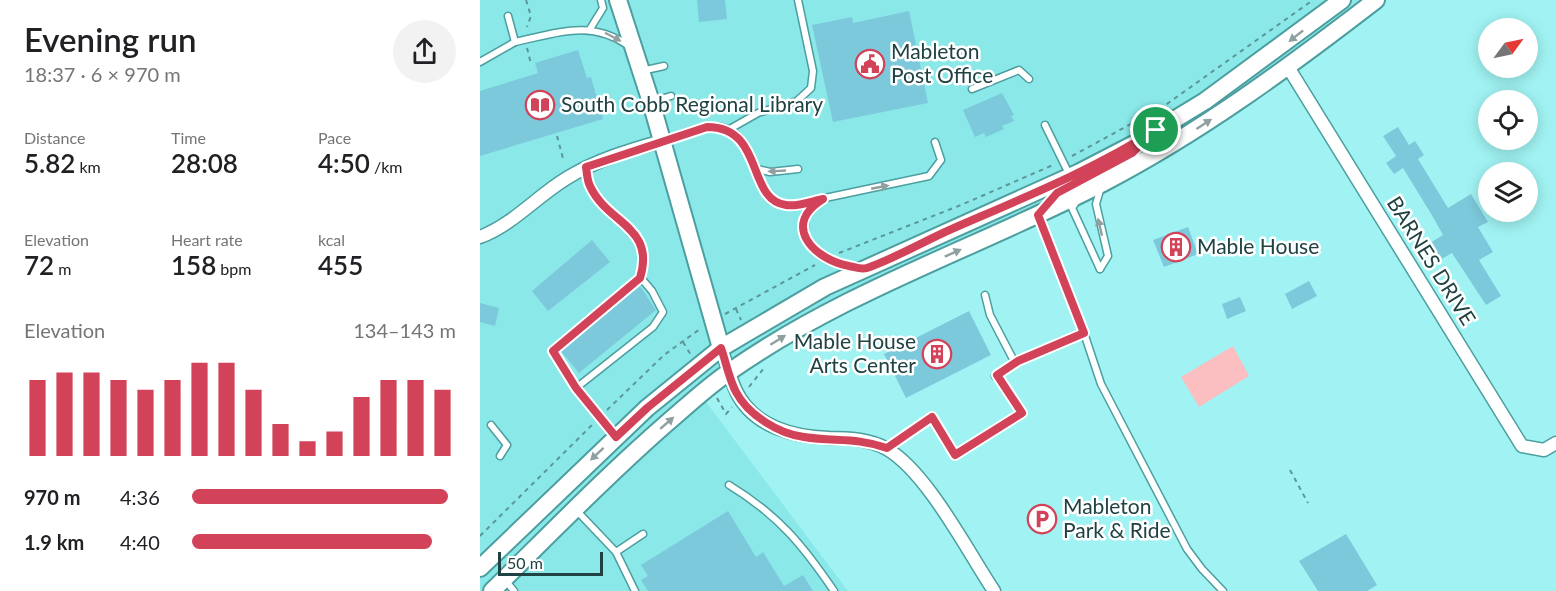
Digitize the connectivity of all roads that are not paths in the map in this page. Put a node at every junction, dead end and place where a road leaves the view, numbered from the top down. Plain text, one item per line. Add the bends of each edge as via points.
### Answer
1 (601, 0) edge
2 (618, 0) edge
3 (798, 0) edge
4 (1342, 0) edge
5 (1376, 0) edge
6 (508, 16) dead end
7 (590, 29) junction
8 (515, 42) junction
9 (634, 50) junction
10 (480, 62) edge
11 (664, 66) dead end
12 (1288, 67) junction
13 (641, 71) junction
14 (1029, 79) dead end
15 (972, 89) dead end
16 (671, 96) dead end
17 (651, 102) junction
18 (1045, 125) dead end
19 (728, 130) junction
20 (1156, 130) junction
21 (662, 141) junction
22 (935, 142) dead end
23 (586, 167) junction
24 (757, 169) junction
25 (798, 169) dead end
26 (1070, 176) junction
27 (1102, 183) junction
28 (1080, 194) junction
29 (823, 199) junction
30 (1038, 215) junction
31 (480, 237) edge
32 (864, 269) junction
33 (640, 278) junction
34 (985, 295) dead end
35 (1084, 333) junction
36 (721, 348) junction
37 (1015, 363) junction
38 (729, 372) junction
39 (576, 388) junction
40 (492, 425) dead end
41 (616, 437) junction
42 (1556, 443) edge
43 (887, 448) junction
44 (500, 456) dead end
45 (729, 485) dead end
46 (575, 510) junction
47 (643, 534) dead end
48 (616, 552) junction
49 (482, 561) edge
50 (503, 587) edge
51 (635, 591) edge
52 (834, 591) edge
53 (994, 591) edge
54 (1223, 591) edge

1 - 7 lane via 603,8
2 - 9 main road
3 - 19 lane via 813,72 811,88 797,101 758,113
4 -> 20 main road via 1205,101
5 - 12 main road
6 - 8 lane
7 - 8 lane
7 -> 9 lane via 606,32
8 - 10 lane
9 - 13 main road
11 - 13 lane
27 -> 12 main road via 1187,135
12 - 42 street, BARNES DRIVE via 1522,446 1544,450
13 - 17 main road
14 - 15 lane via 1019,70
16 - 17 lane
17 - 21 main road
18 - 26 lane
19 - 21 lane via 707,127
19 - 24 lane via 743,145
20 - 26 main road
20 - 30 lane via 1132,153 1057,193
21 - 23 street
21 - 36 main road
29 -> 22 lane via 928,176 941,160
23 - 31 street via 497,231
23 - 33 lane via 590,186 638,236 645,262
25 -> 24 lane
24 - 29 lane via 764,190 779,204 792,206
26 - 32 main road
27 - 28 main road
28 -> 27 lane via 1072,208 1100,269 1108,256 1096,204
28 - 30 main road
29 - 32 lane via 804,220 809,243 825,259
30 - 35 lane
38 -> 30 main road via 806,323
32 - 36 main road
33 - 39 lane via 553,351
33 - 39 lane via 663,312 653,327
34 - 37 lane via 990,315
35 - 37 lane
35 - 54 lane via 1101,384 1138,459 1191,554
36 - 38 street
36 - 41 main road
37 - 43 lane via 996,376 1022,413 955,455 932,417
38 - 43 street via 736,393 746,406 780,431 804,437 864,440
46 -> 38 main road via 639,447
39 - 41 lane
40 - 44 lane via 507,446
41 -> 49 main road
43 - 53 street via 923,483
45 - 52 lane via 758,502 804,547
46 - 48 lane
46 - 50 main road
47 - 48 lane
48 - 51 lane

